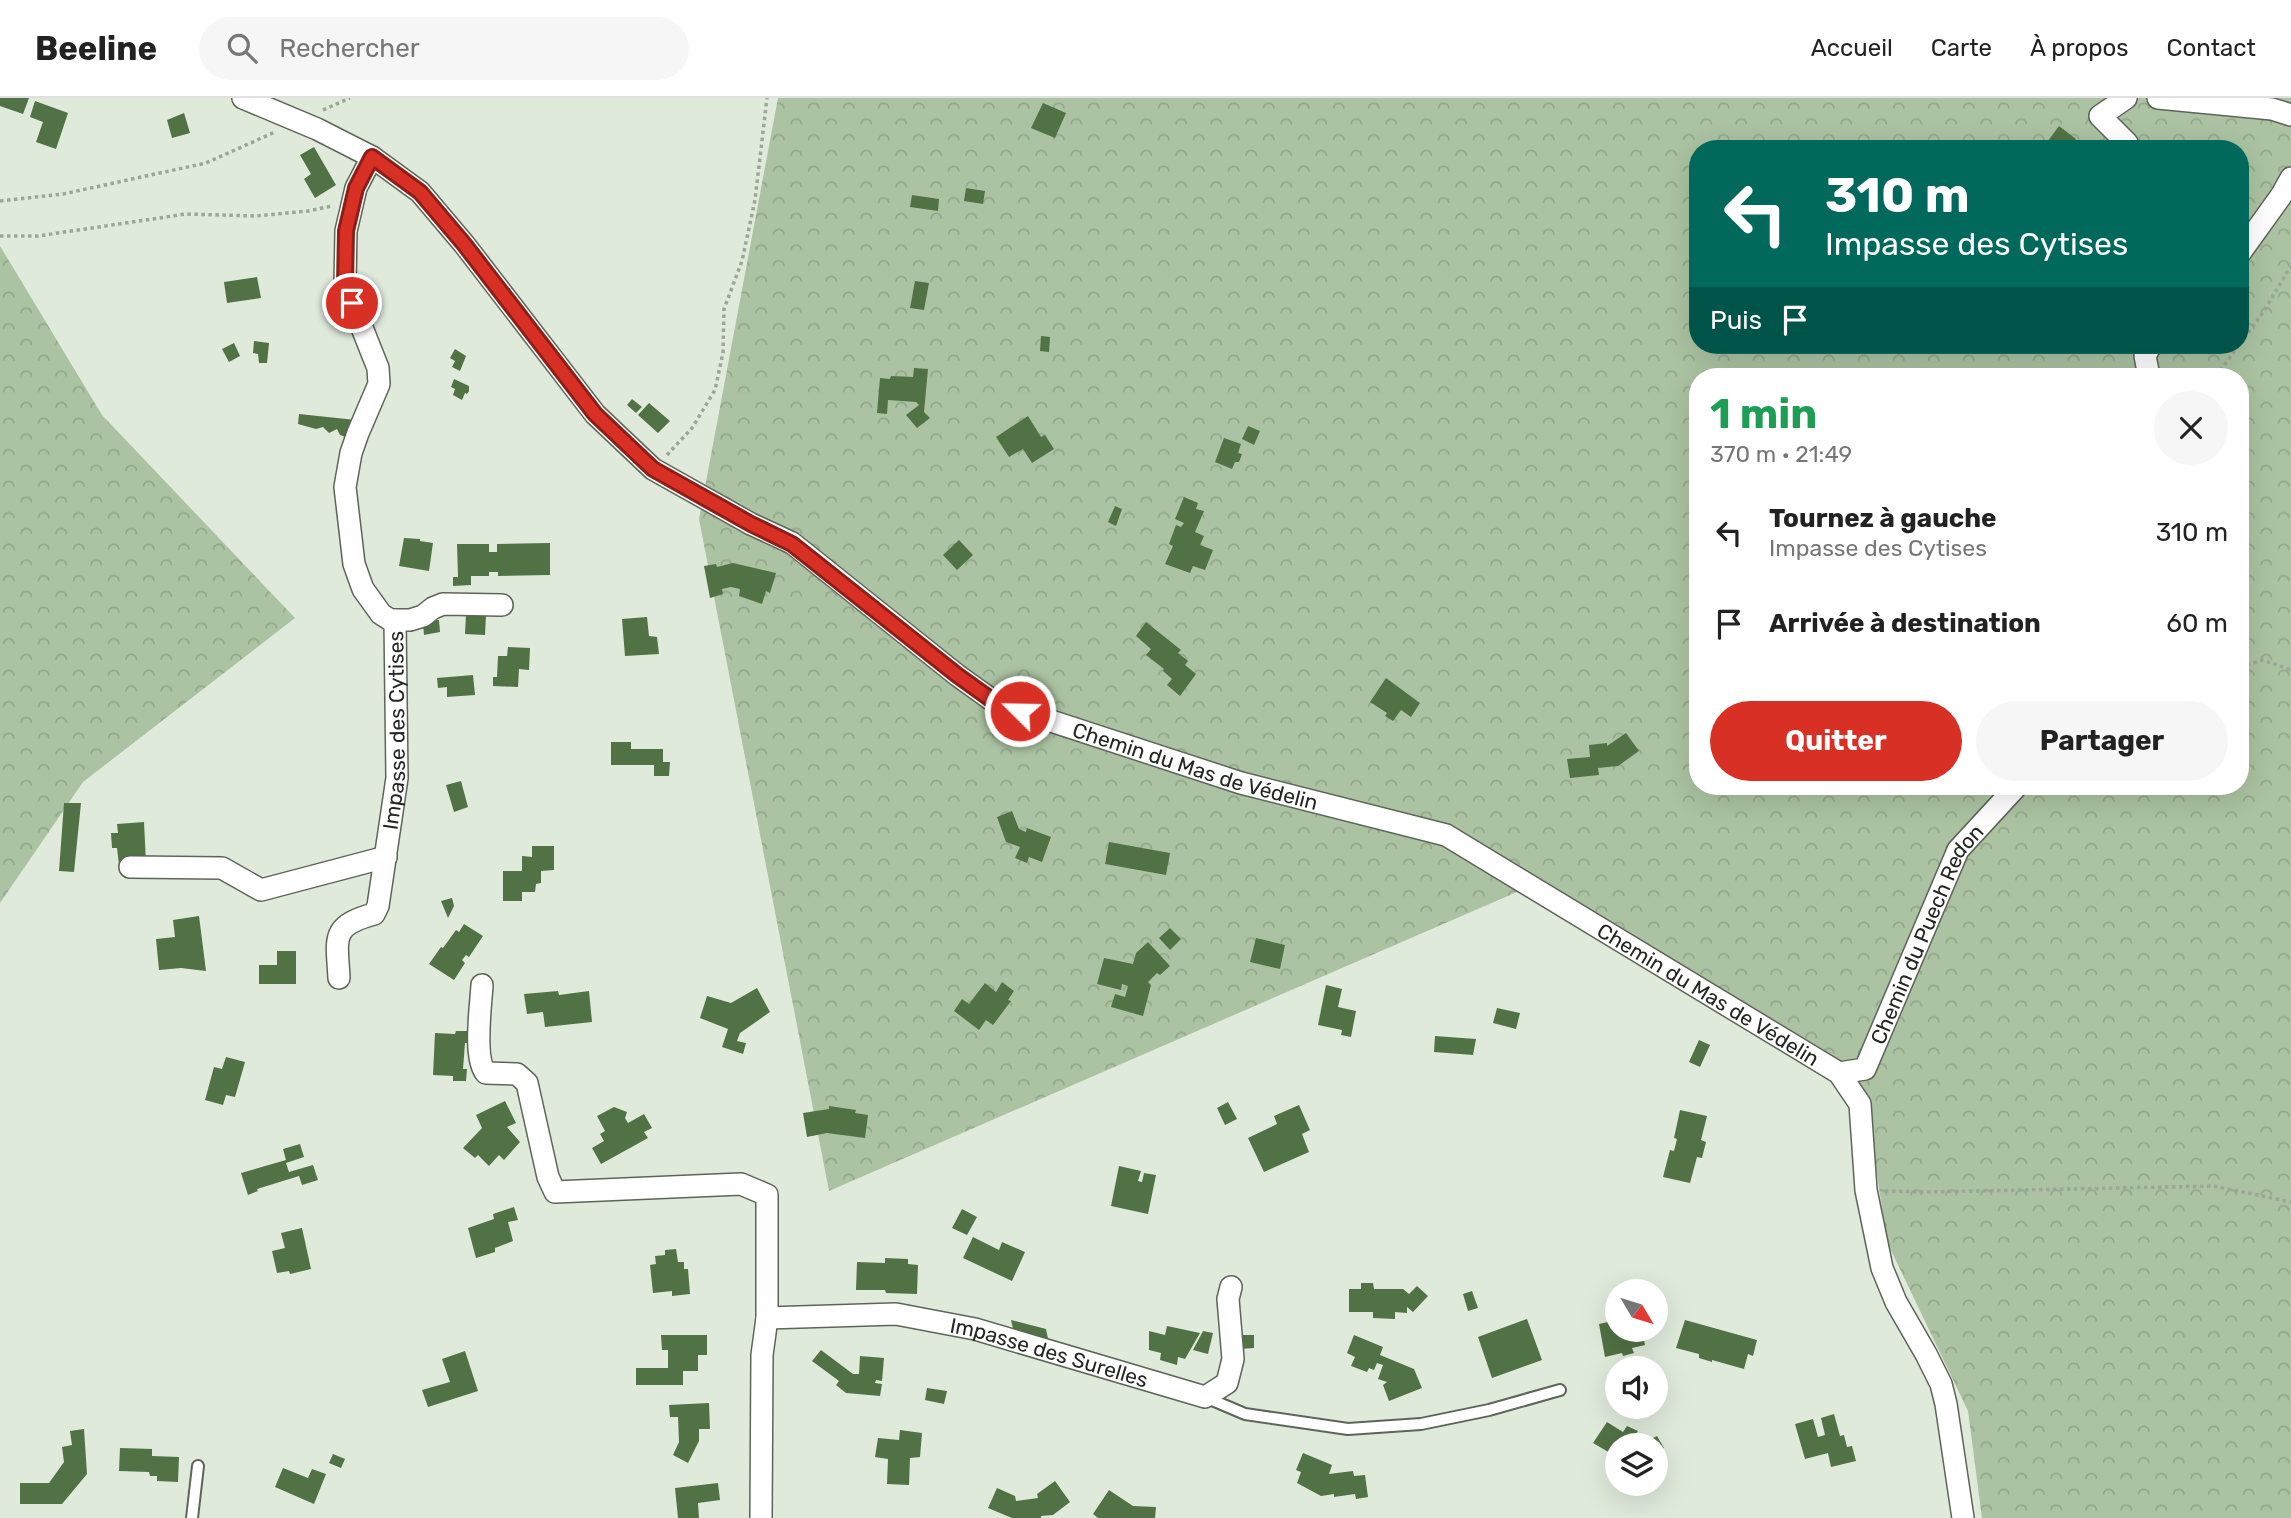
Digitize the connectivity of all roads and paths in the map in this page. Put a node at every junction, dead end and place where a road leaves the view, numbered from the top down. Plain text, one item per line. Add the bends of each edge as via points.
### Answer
1 (243, 98) edge
2 (350, 98) edge
3 (767, 98) edge
4 (2126, 98) edge
5 (2158, 98) edge
6 (2291, 115) edge
7 (299, 121) junction
8 (2124, 140) edge
9 (372, 157) junction
10 (2291, 178) edge
11 (356, 188) junction
12 (0, 201) edge
13 (0, 236) edge
14 (2249, 240) edge
15 (2291, 266) edge
16 (2249, 332) edge
17 (653, 469) junction
18 (502, 605) dead end
19 (395, 620) junction
20 (2249, 664) edge
21 (2291, 670) edge
22 (2009, 795) edge
23 (386, 857) junction
24 (130, 867) dead end
25 (339, 978) dead end
26 (482, 985) dead end
27 (1839, 1073) junction
28 (1866, 1190) junction
29 (2291, 1202) edge
30 (1231, 1287) dead end
31 (767, 1318) junction
32 (1560, 1390) dead end
33 (1205, 1397) junction
34 (198, 1466) dead end
35 (192, 1518) edge
36 (761, 1518) edge
37 (1963, 1518) edge

1 - 7 street, Chemin du Mas de Védelin
2 - 7 path
3 - 17 path via 755,200 742,261 724,309 723,353 715,390 692,428
4 - 8 street via 2101,116
5 - 6 street via 2272,109
7 - 9 street, Chemin du Mas de Védelin
7 - 12 path via 206,163 63,194
9 - 11 street, Impasse des Cytises
9 - 17 street, Chemin du Mas de Védelin via 420,192 595,414
10 - 14 street
11 - 13 path via 334,205 308,211 256,216 186,214 38,236
11 - 19 street, Impasse des Cytises via 346,231 345,285 378,368 379,384 351,453 345,487 354,564 363,589 382,614
15 - 16 path
17 - 27 street, Chemin du Mas de Védelin via 792,544 996,703 1241,783 1446,835
18 - 19 street via 443,604 423,616
19 - 23 street, Impasse des Cytises via 397,778
20 - 21 path via 2263,660
22 - 27 street, Chemin du Puech Redon via 1958,850 1865,1069
23 - 24 street via 261,890 222,868
23 - 25 street, Impasse des Cytises via 374,914 344,926 337,936
26 - 31 street via 481,1067 486,1073 517,1074 527,1083 555,1192 741,1184 767,1195
27 - 28 street, Chemin du Mas de Védelin via 1860,1104
28 - 29 path via 2214,1186
28 - 37 street, Chemin du Mas de Védelin via 1888,1285 1941,1384
30 - 33 street via 1233,1359 1227,1383
31 - 33 street, Impasse des Surelles via 895,1314 975,1329
31 - 36 street via 762,1355
32 - 33 lane via 1421,1424 1348,1429 1245,1414
34 - 35 lane

